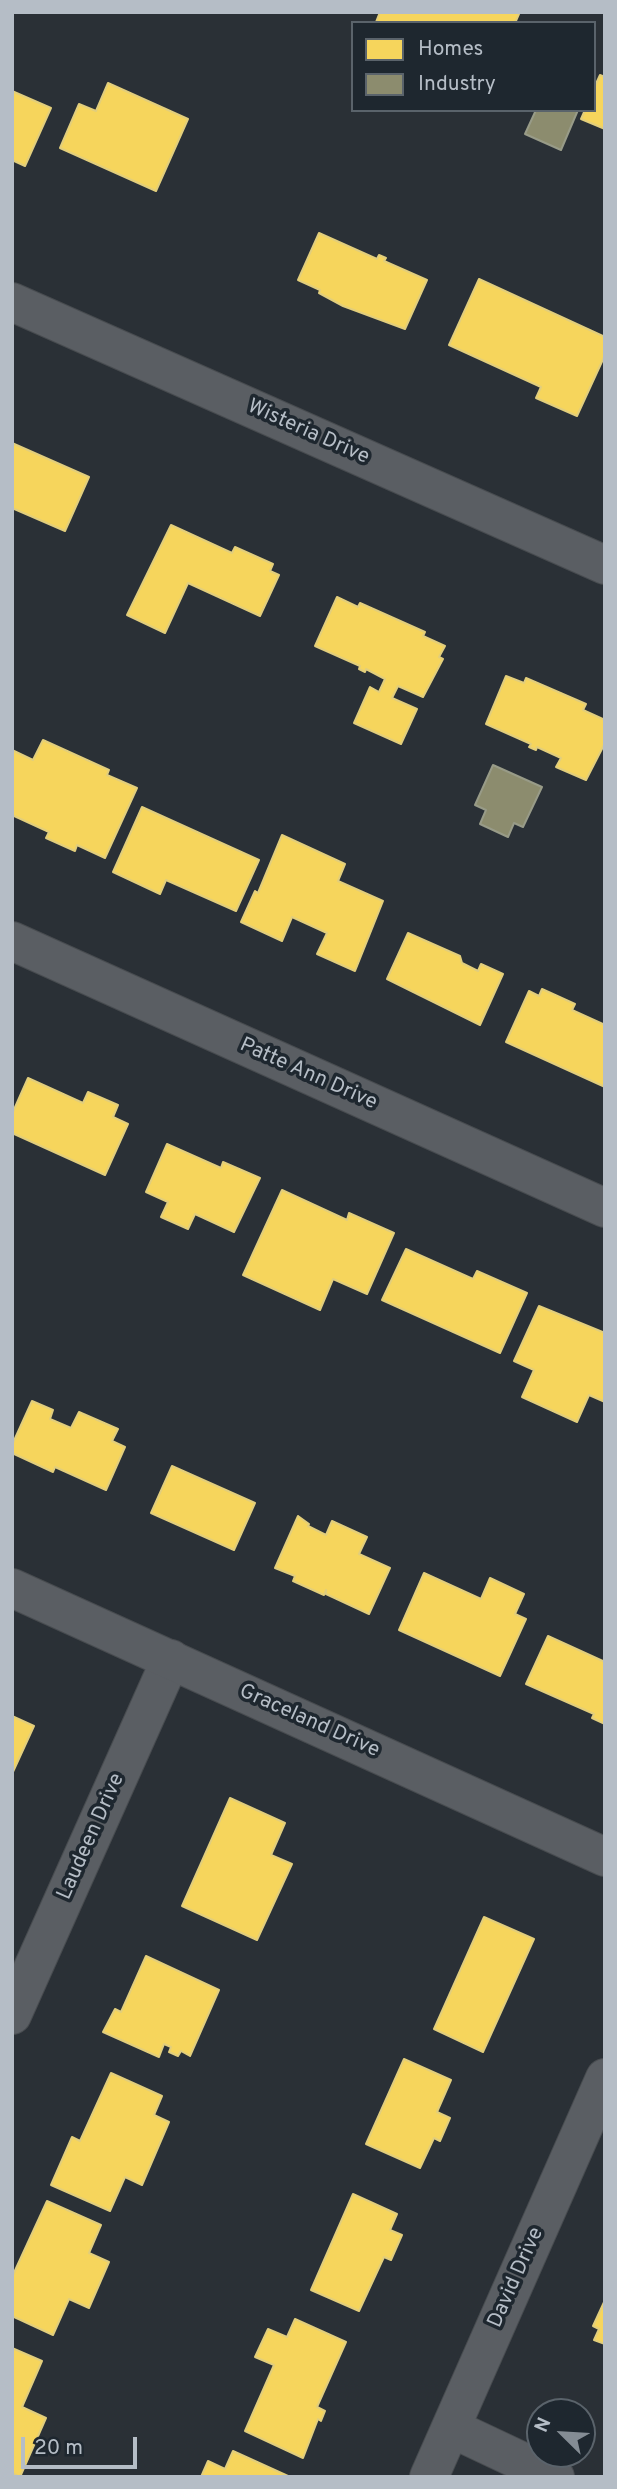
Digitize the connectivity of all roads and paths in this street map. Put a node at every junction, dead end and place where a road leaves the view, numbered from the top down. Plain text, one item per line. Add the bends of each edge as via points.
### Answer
1 (12, 302) edge
2 (605, 565) edge
3 (12, 941) edge
4 (605, 1208) edge
5 (12, 1588) edge
6 (171, 1659) junction
7 (605, 1857) edge
8 (12, 2015) edge
9 (605, 2078) edge
10 (451, 2428) junction
11 (429, 2477) edge
12 (555, 2477) edge

1 - 2 street, Wisteria Drive
3 - 4 street, Patte Ann Drive
5 - 6 street, Graceland Drive
6 - 7 street, Graceland Drive
6 - 8 street, Laudeen Drive
9 - 10 street, David Drive
10 - 11 street, David Drive
10 - 12 street

